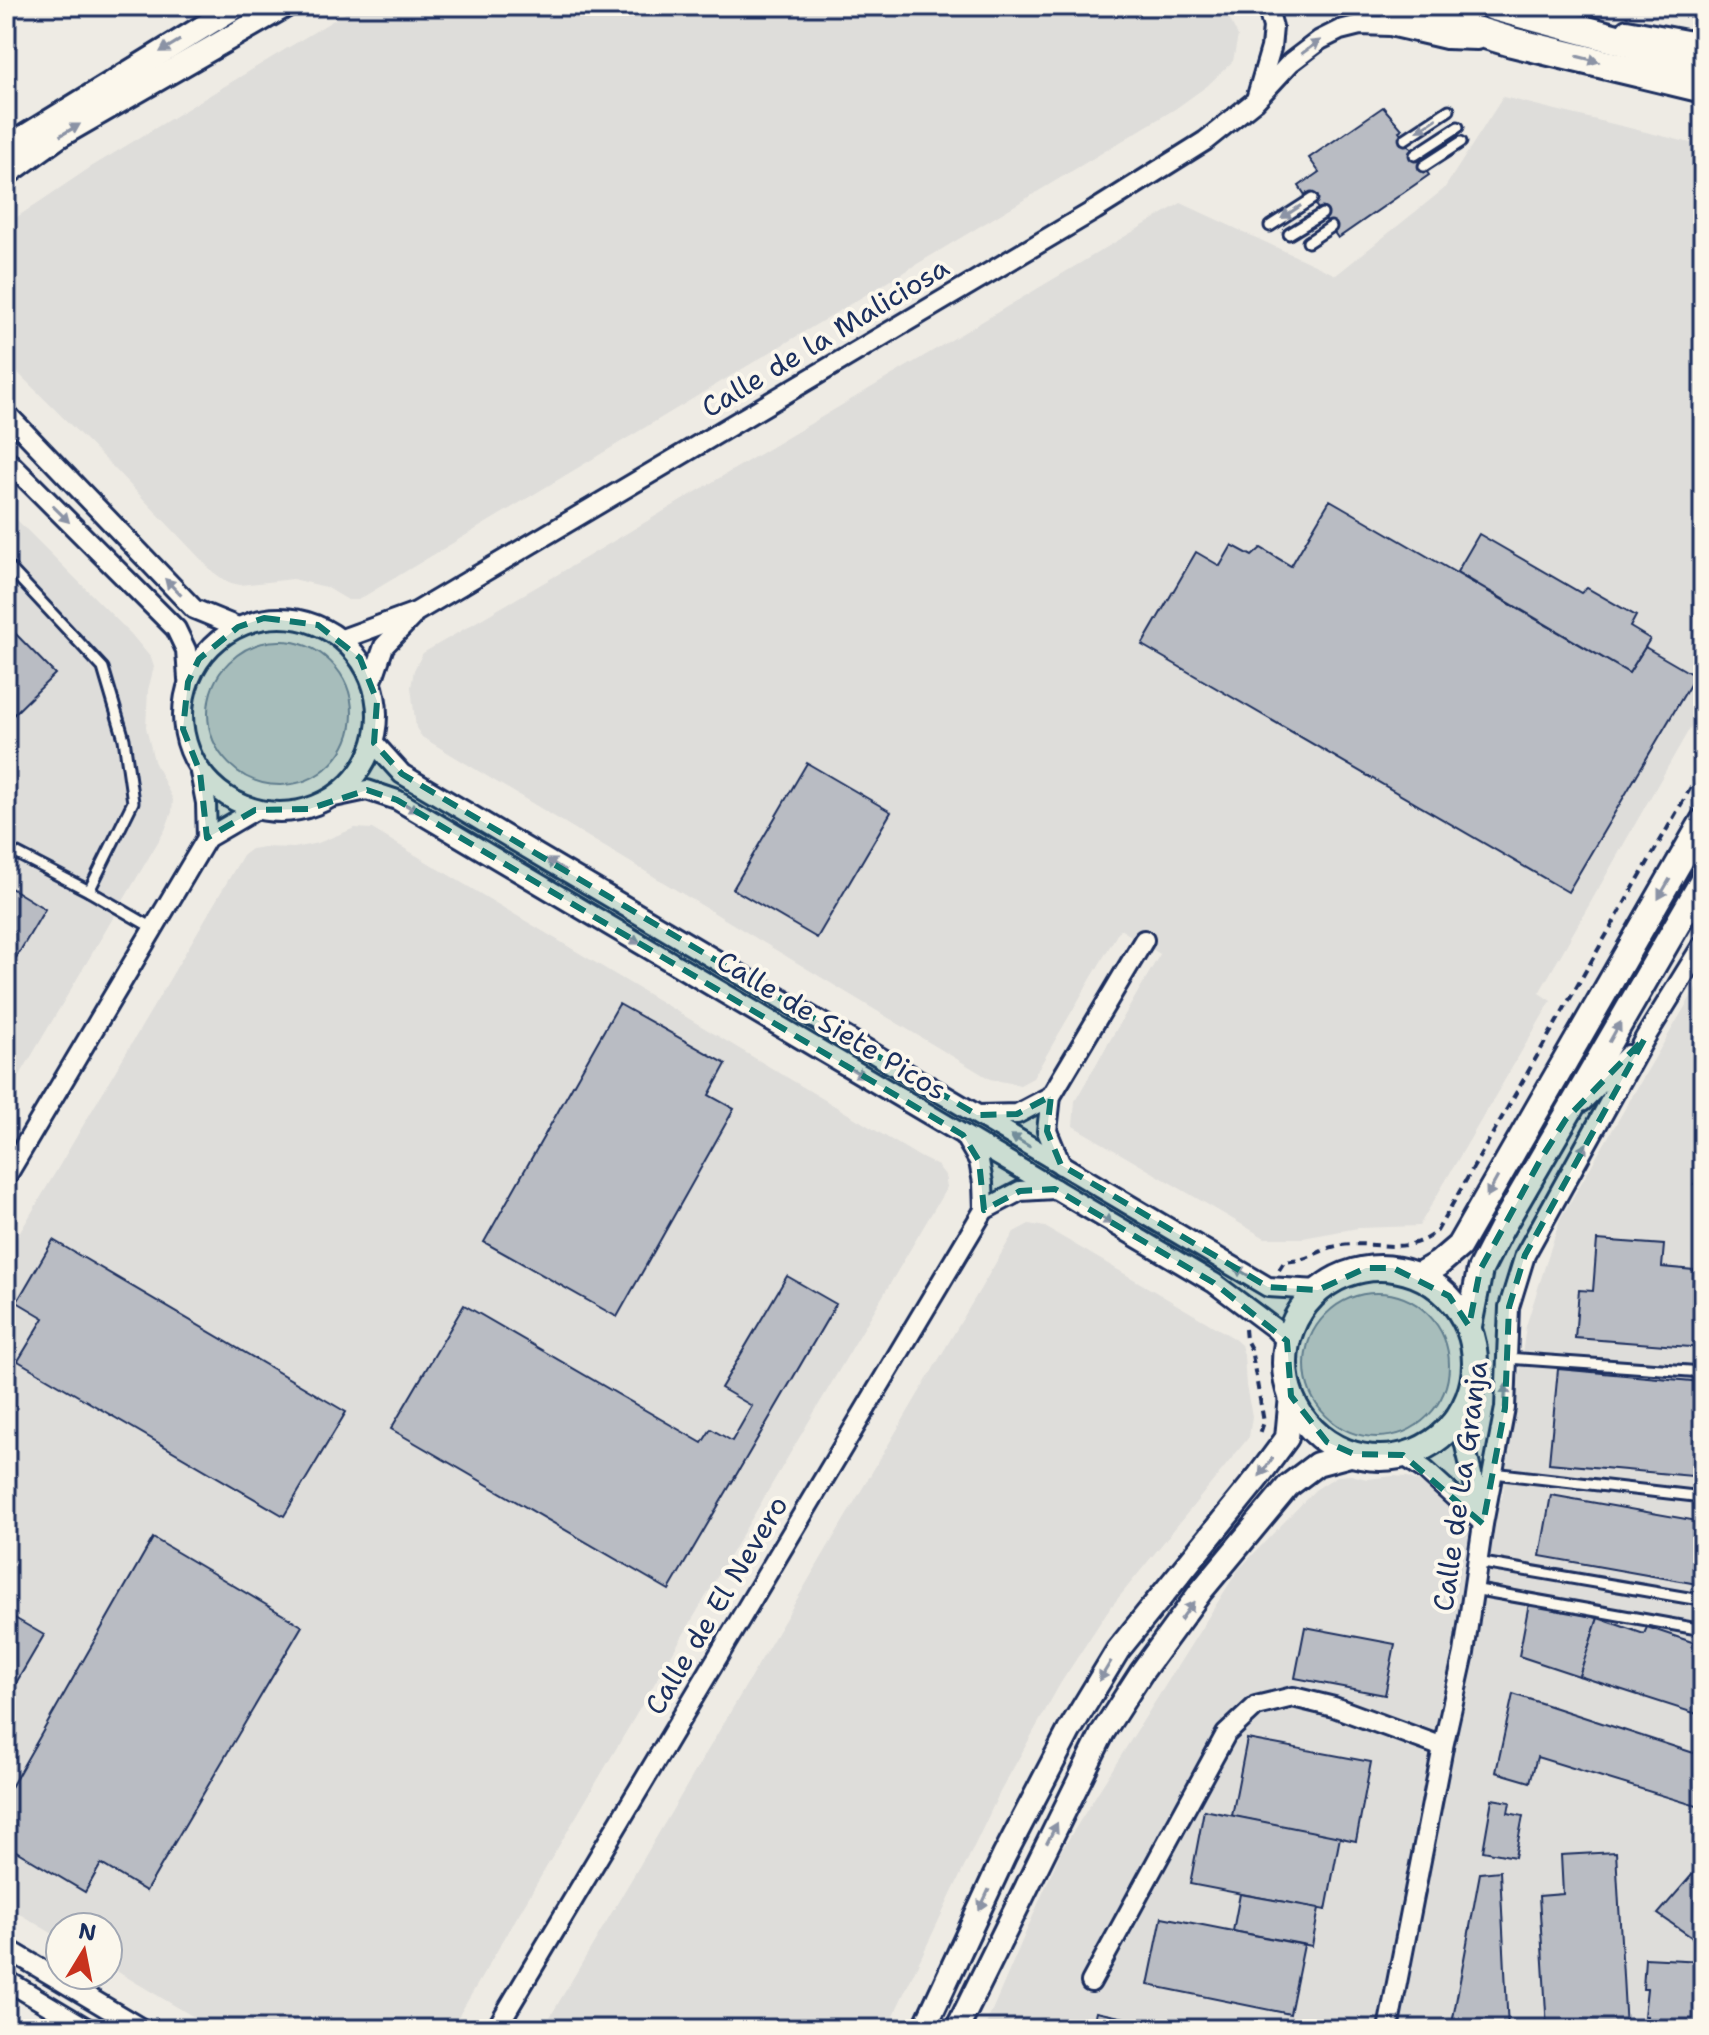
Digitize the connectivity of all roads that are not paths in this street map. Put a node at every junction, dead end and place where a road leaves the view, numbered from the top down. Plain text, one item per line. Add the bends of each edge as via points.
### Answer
1 (237, 6) edge
2 (285, 6) edge
3 (1267, 6) edge
4 (1391, 6) edge
5 (1494, 6) edge
6 (1503, 6) edge
7 (1512, 42) junction
8 (1703, 43) edge
9 (1703, 62) edge
10 (1703, 88) edge
11 (1255, 101) junction
12 (1449, 110) dead end
13 (1458, 127) dead end
14 (1405, 139) dead end
15 (1461, 142) dead end
16 (6, 148) edge
17 (1415, 155) dead end
18 (1424, 166) dead end
19 (6, 174) edge
20 (1312, 199) dead end
21 (1322, 214) dead end
22 (1270, 226) dead end
23 (1331, 227) dead end
24 (1289, 234) dead end
25 (1308, 242) dead end
26 (6, 413) edge
27 (6, 459) edge
28 (6, 564) edge
29 (416, 612) junction
30 (238, 627) junction
31 (342, 639) junction
32 (372, 681) junction
33 (188, 682) junction
34 (374, 743) junction
35 (200, 772) junction
36 (334, 797) junction
37 (255, 810) junction
38 (1703, 821) edge
39 (207, 838) junction
40 (6, 848) edge
41 (1703, 880) edge
42 (89, 891) junction
43 (153, 928) junction
44 (1144, 940) dead end
45 (1703, 944) edge
46 (1645, 1038) junction
47 (1051, 1096) junction
48 (977, 1115) junction
49 (1566, 1119) junction
50 (963, 1135) junction
51 (1061, 1165) junction
52 (6, 1177) edge
53 (1055, 1189) junction
54 (984, 1210) junction
55 (1419, 1275) junction
56 (1318, 1290) junction
57 (1469, 1326) junction
58 (1287, 1341) junction
59 (1507, 1358) junction
60 (1703, 1372) edge
61 (1472, 1391) junction
62 (1291, 1396) junction
63 (1354, 1454) junction
64 (1403, 1455) junction
65 (1493, 1473) junction
66 (1703, 1497) edge
67 (1483, 1524) junction
68 (1477, 1562) junction
69 (1473, 1589) junction
70 (1700, 1600) dead end
71 (1692, 1628) dead end
72 (1443, 1747) junction
73 (6, 1948) edge
74 (6, 1980) edge
75 (1091, 1982) dead end
76 (88, 2029) edge
77 (142, 2029) edge
78 (496, 2029) edge
79 (924, 2029) edge
80 (957, 2029) edge
81 (1388, 2029) edge

1 -> 16 street
19 -> 2 street via 59,136
3 - 11 street via 1271,48
4 - 7 highway
5 - 9 highway
6 - 8 street
7 -> 10 highway
11 -> 7 street, Calle de la Maliciosa via 1320,40 1360,25 1446,39
11 - 29 street, Calle de la Maliciosa via 1205,141 1095,210
12 -> 14 lane
13 - 17 lane
15 - 18 lane
20 -> 22 lane
21 - 24 lane
23 - 25 lane
30 -> 26 street via 194,609
27 -> 33 street via 176,629 186,650
28 - 42 lane via 103,668 124,739 133,802
29 - 31 street, Calle de la Maliciosa
29 - 32 street, Calle de la Maliciosa via 384,646
30 - 31 street via 264,618 292,618
30 - 33 street via 199,659
31 - 32 street
32 - 34 street via 378,723
33 - 35 street via 183,729
34 - 36 street via 351,783
48 -> 34 street, Calle de Siete Picos via 402,774
35 - 37 street via 224,795
35 - 39 street
36 - 37 street via 309,809
36 -> 50 street, Calle de Siete Picos via 367,790 397,800
37 - 39 street
38 -> 55 main road via 1459,1246
39 - 43 street
40 - 42 lane
49 -> 41 main road
42 - 43 lane
43 - 52 street
44 - 47 street
45 - 46 street, Calle de La Granja
46 - 49 street
59 -> 46 street, Calle de La Granja via 1509,1307 1525,1255
47 - 48 street via 1017,1114
47 - 51 street via 1047,1131
51 -> 48 street, Calle de Siete Picos
49 - 57 main road via 1480,1270
50 - 53 street, Calle de Siete Picos
50 - 54 street via 979,1161
56 -> 51 street, Calle de Siete Picos via 1268,1287
53 - 54 street via 1020,1191
53 -> 58 street, Calle de Siete Picos via 1214,1283
54 - 78 street, Calle de El Nevero
55 - 56 main road via 1366,1268
55 - 57 main road via 1449,1296
56 - 58 main road via 1299,1313
57 - 61 main road via 1476,1358
58 - 62 main road
59 - 60 lane
65 -> 59 street, Calle de La Granja via 1505,1408
61 - 64 main road via 1457,1420 1433,1443
61 - 67 street via 1464,1441
62 - 63 main road via 1305,1421 1327,1442
62 -> 79 street via 1287,1438 1118,1650 1069,1731
63 - 64 main road
80 -> 63 street via 1103,1732 1141,1673 1288,1486 1317,1464
64 - 67 street
65 - 66 lane
65 - 67 street, Calle de La Granja
67 - 68 street, Calle de La Granja
68 - 69 street, Calle de La Granja
68 - 70 lane
69 - 71 lane
69 - 72 street, Calle de La Granja
72 - 75 street via 1293,1697 1256,1706 1226,1734
72 - 81 street, Calle de La Granja
73 - 77 street
74 - 76 street

